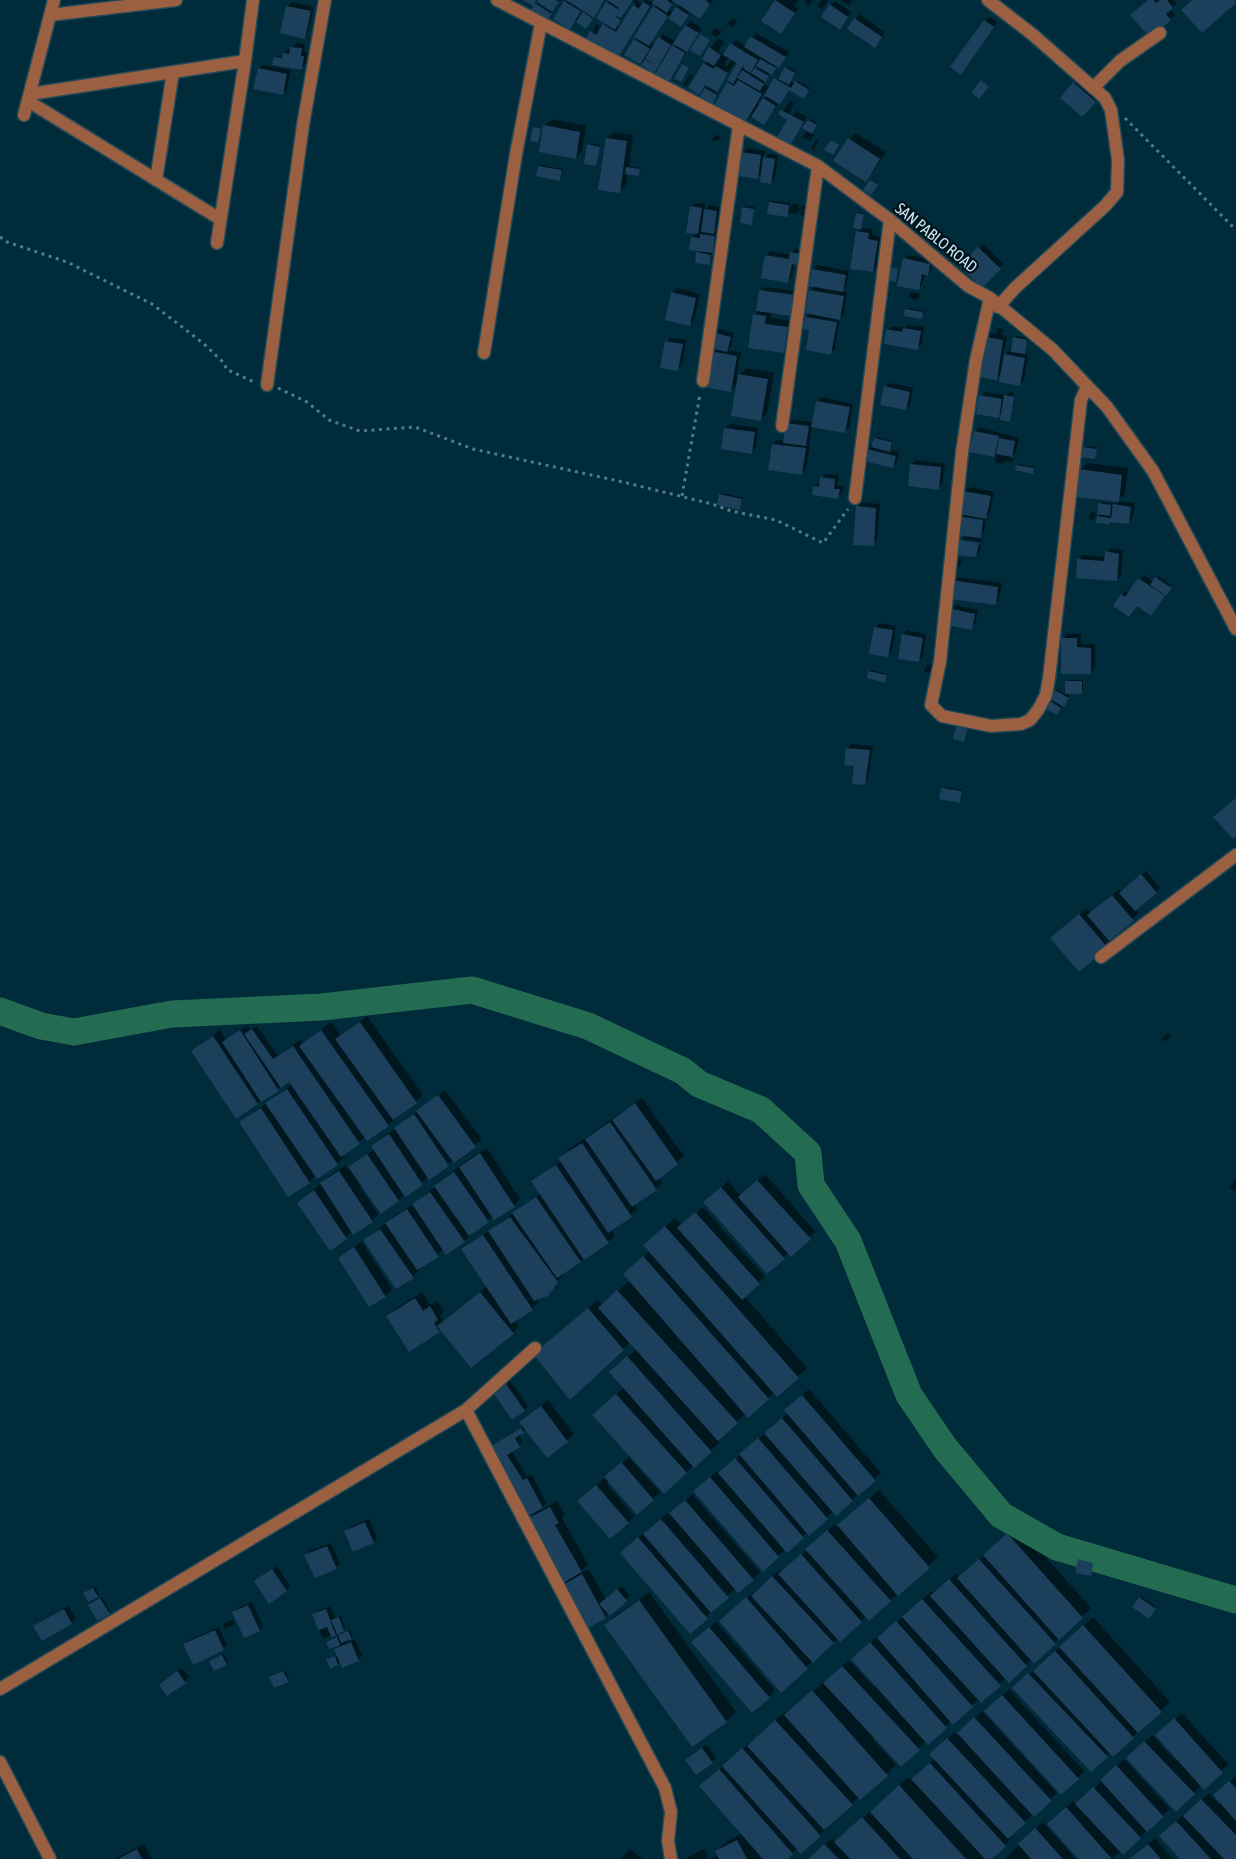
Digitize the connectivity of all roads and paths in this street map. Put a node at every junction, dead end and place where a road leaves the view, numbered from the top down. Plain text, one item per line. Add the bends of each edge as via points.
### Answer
1 (54, 0) edge
2 (176, 0) edge
3 (253, 0) edge
4 (325, 0) edge
5 (497, 0) edge
6 (988, 0) edge
7 (50, 15) junction
8 (541, 23) junction
9 (1160, 33) dead end
10 (245, 61) junction
11 (173, 72) junction
12 (1094, 87) junction
13 (29, 97) junction
14 (1121, 114) dead end
15 (24, 115) dead end
16 (739, 125) junction
17 (818, 166) junction
18 (156, 180) junction
19 (220, 219) junction
20 (890, 220) junction
21 (1236, 230) edge
22 (0, 237) edge
23 (217, 243) dead end
24 (994, 302) junction
25 (484, 353) dead end
26 (703, 381) joint
27 (267, 386) junction
28 (1087, 387) junction
29 (782, 426) dead end
30 (682, 496) junction
31 (855, 498) joint
32 (1236, 629) edge
33 (1236, 855) edge
34 (1101, 957) dead end
35 (535, 1348) dead end
36 (466, 1410) junction
37 (0, 1689) edge
38 (0, 1762) edge
39 (50, 1859) edge
40 (672, 1859) edge

1 - 7 street
2 - 7 street
3 - 10 street
4 - 27 street via 303,125
5 - 8 street, SAN PABLO ROAD
6 - 12 street
7 - 13 street
8 - 16 street, SAN PABLO ROAD
8 - 25 street
9 - 12 street via 1120,61
10 - 11 street
10 - 19 street
11 - 13 street
11 - 18 street
12 - 24 street via 1111,110 1118,160 1117,192 1088,223
13 - 15 street
13 - 18 street
14 - 21 path
16 - 17 street, SAN PABLO ROAD
16 - 26 street
17 - 20 street, SAN PABLO ROAD
17 - 29 street
18 - 19 street
19 - 23 street
20 - 24 street, SAN PABLO ROAD via 968,286
20 - 31 street
22 - 27 path via 68,262 152,304 203,343 226,369
24 - 28 street, SAN PABLO ROAD via 1053,350
24 - 28 street via 976,360 962,452 931,705 942,716 991,726 1021,724 1030,720 1046,695 1082,400
26 - 30 path
27 - 30 path via 284,390 308,402 329,420 360,431 415,428 473,449
28 - 32 street, SAN PABLO ROAD via 1107,407 1153,471
30 - 31 path via 776,520 823,543
33 - 34 street
35 - 36 street
36 - 37 street
36 - 40 street via 665,1788 671,1812 668,1841
38 - 39 street

